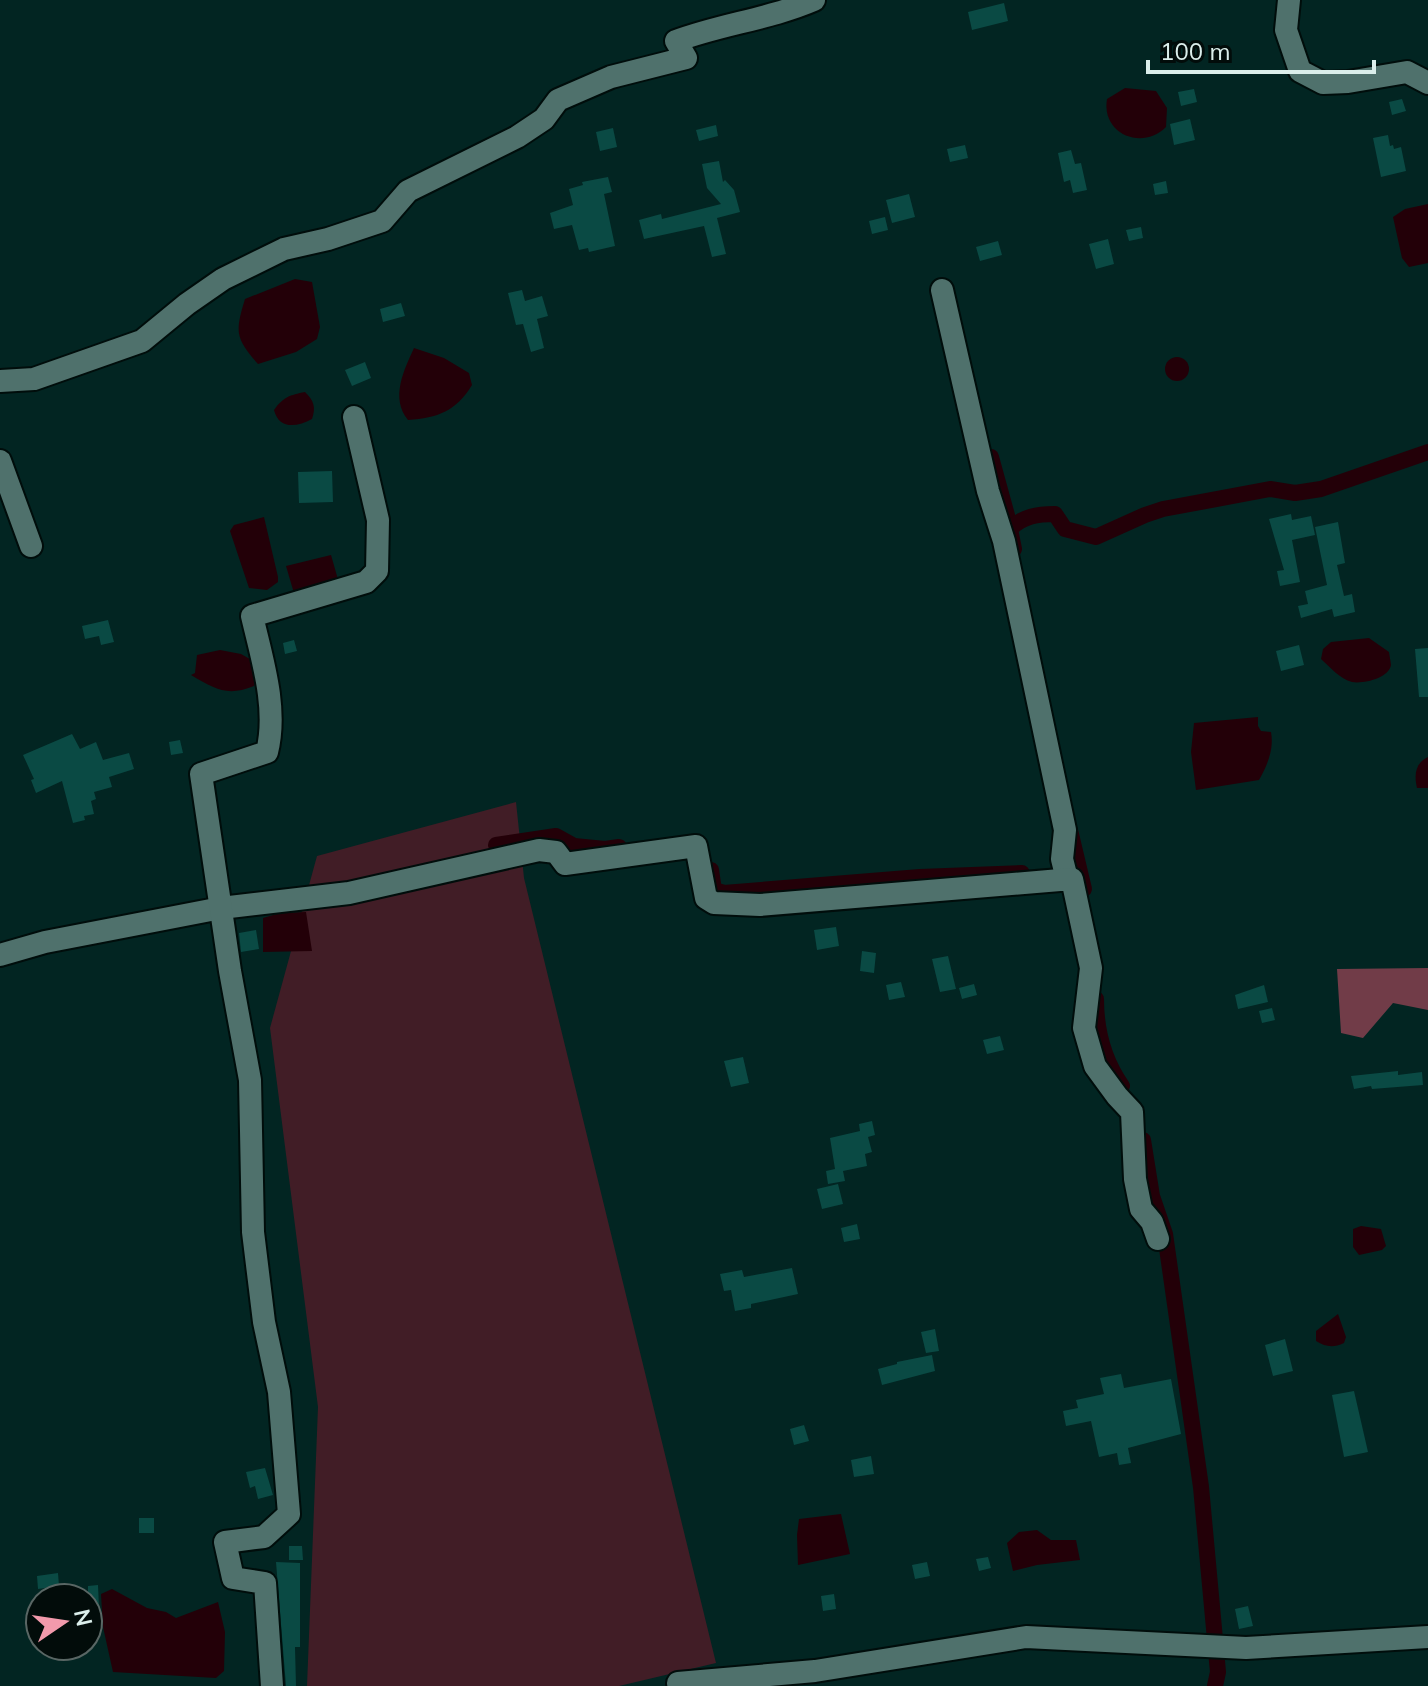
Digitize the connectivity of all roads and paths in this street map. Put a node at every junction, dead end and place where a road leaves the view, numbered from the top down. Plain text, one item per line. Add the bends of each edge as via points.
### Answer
1 (814, 0) edge
2 (1289, 0) edge
3 (1428, 83) edge
4 (942, 290) dead end
5 (0, 381) edge
6 (354, 417) dead end
7 (0, 461) edge
8 (31, 546) dead end
9 (1065, 872) junction
10 (221, 908) junction
11 (0, 955) edge
12 (1158, 1239) dead end
13 (1428, 1637) edge
14 (678, 1683) dead end
15 (272, 1686) edge

1 - 5 street via 676,41 686,58 611,77 558,100 544,119 517,137 408,191 382,221 284,249 223,279 142,341 34,379
2 - 3 street via 1286,30 1300,71 1323,83 1407,72
4 - 9 street via 1046,739 1065,830
6 - 10 street via 378,520 377,571 366,582 252,616 272,731 267,752 201,774
7 - 8 street
9 - 10 street via 760,905 706,898 696,846 565,864 556,852 539,850 349,893
9 - 12 street via 1072,879 1091,968 1084,1028 1095,1066 1132,1112 1141,1209
10 - 11 street
10 - 15 street via 250,1080 253,1232 279,1392 289,1514 264,1537 225,1542 233,1578 265,1583
13 - 14 street via 1246,1648 1026,1637 815,1671

